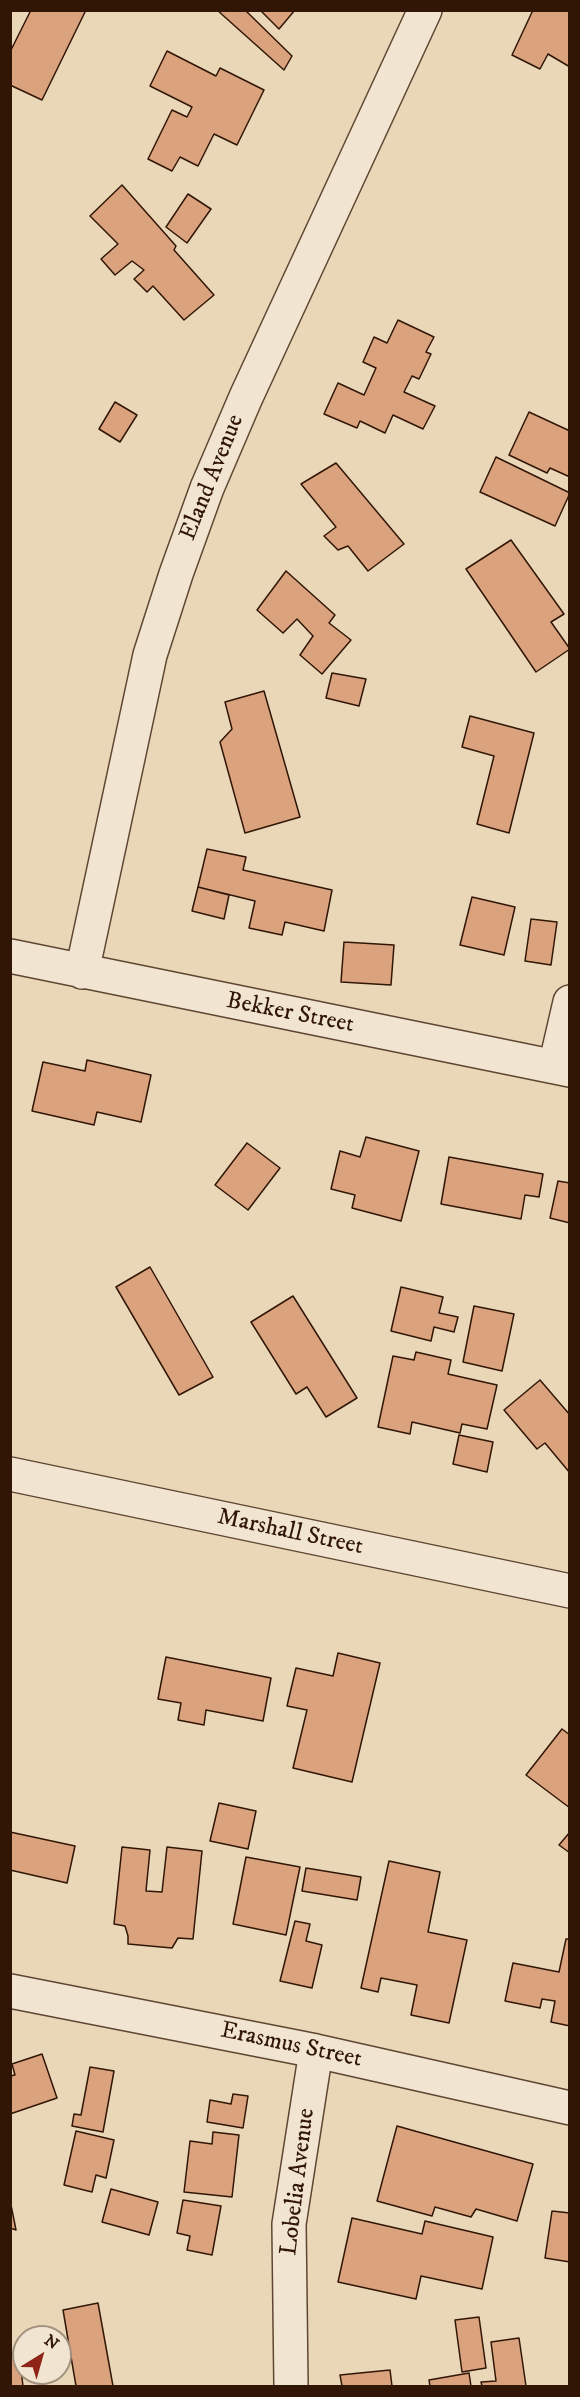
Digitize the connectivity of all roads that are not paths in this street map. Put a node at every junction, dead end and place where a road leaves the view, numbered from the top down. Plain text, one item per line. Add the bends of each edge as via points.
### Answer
1 (425, 10) edge
2 (10, 956) edge
3 (82, 972) junction
4 (570, 1002) edge
5 (562, 1069) edge
6 (10, 1474) edge
7 (570, 1591) edge
8 (10, 1990) edge
9 (316, 2051) junction
10 (570, 2108) edge
11 (291, 2386) edge

1 - 3 street, Eland Avenue via 246,397 176,574 150,655
2 - 3 street, Bekker Street
3 - 5 street, Bekker Street
4 - 5 street
6 - 7 street, Marshall Street
8 - 9 street, Erasmus Street
9 - 10 street, Erasmus Street
9 - 11 street, Lobelia Avenue via 289,2224

